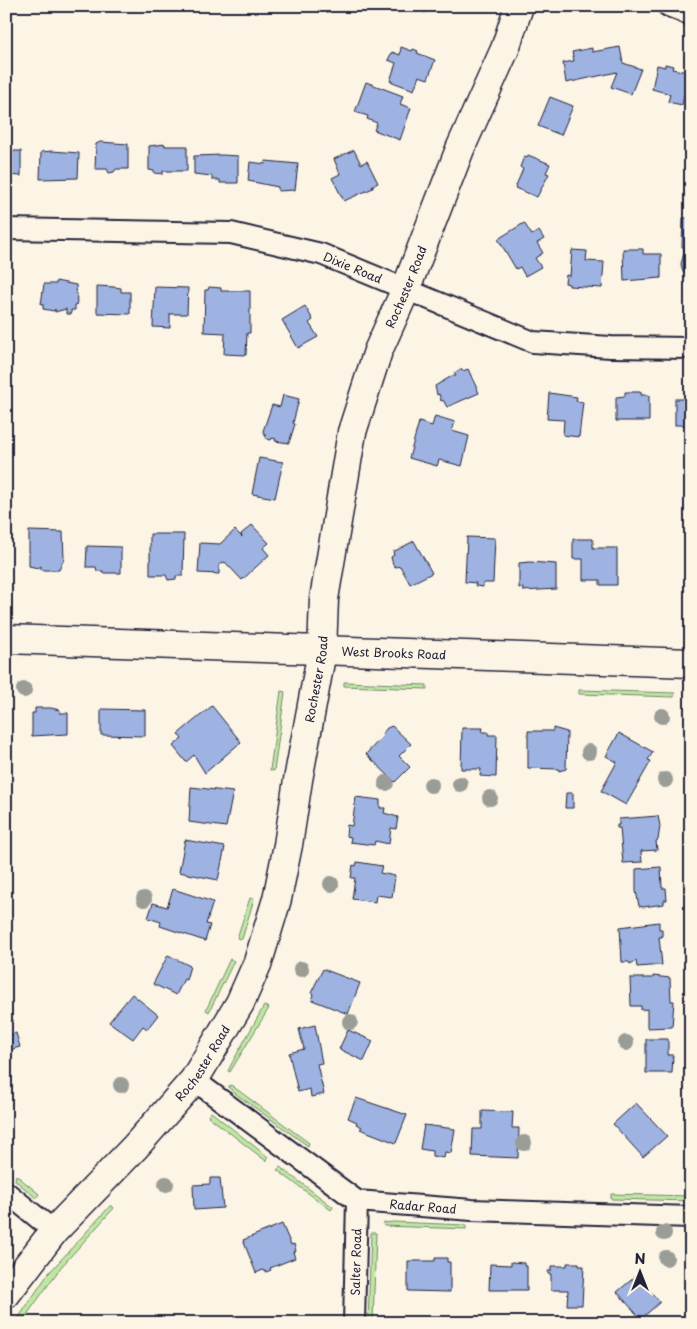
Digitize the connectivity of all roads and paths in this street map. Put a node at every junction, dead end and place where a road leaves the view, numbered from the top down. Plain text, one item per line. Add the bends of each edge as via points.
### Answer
1 (519, 6) edge
2 (668, 6) edge
3 (691, 15) edge
4 (6, 229) edge
5 (405, 291) junction
6 (691, 348) edge
7 (6, 639) edge
8 (322, 651) junction
9 (691, 663) edge
10 (194, 1080) junction
11 (6, 1192) edge
12 (357, 1200) junction
13 (691, 1217) edge
14 (54, 1231) junction
15 (6, 1294) edge
16 (354, 1323) edge

1 - 5 street, Rochester Road via 505,49 460,149
2 - 3 street
4 - 5 street, Dixie Road via 231,233 321,254
5 - 6 street, Dixie Road via 533,342
5 - 8 street, Rochester Road via 378,351 352,432 324,600
7 - 8 street, West Brooks Road
8 - 9 street, West Brooks Road
8 - 10 street, Rochester Road via 282,877 268,934 240,1003
10 - 12 street
10 - 14 street, Rochester Road
11 - 14 street
12 - 13 street, Radar Road via 472,1210
12 - 16 street, Salter Road
14 - 15 street, Rochester Road

